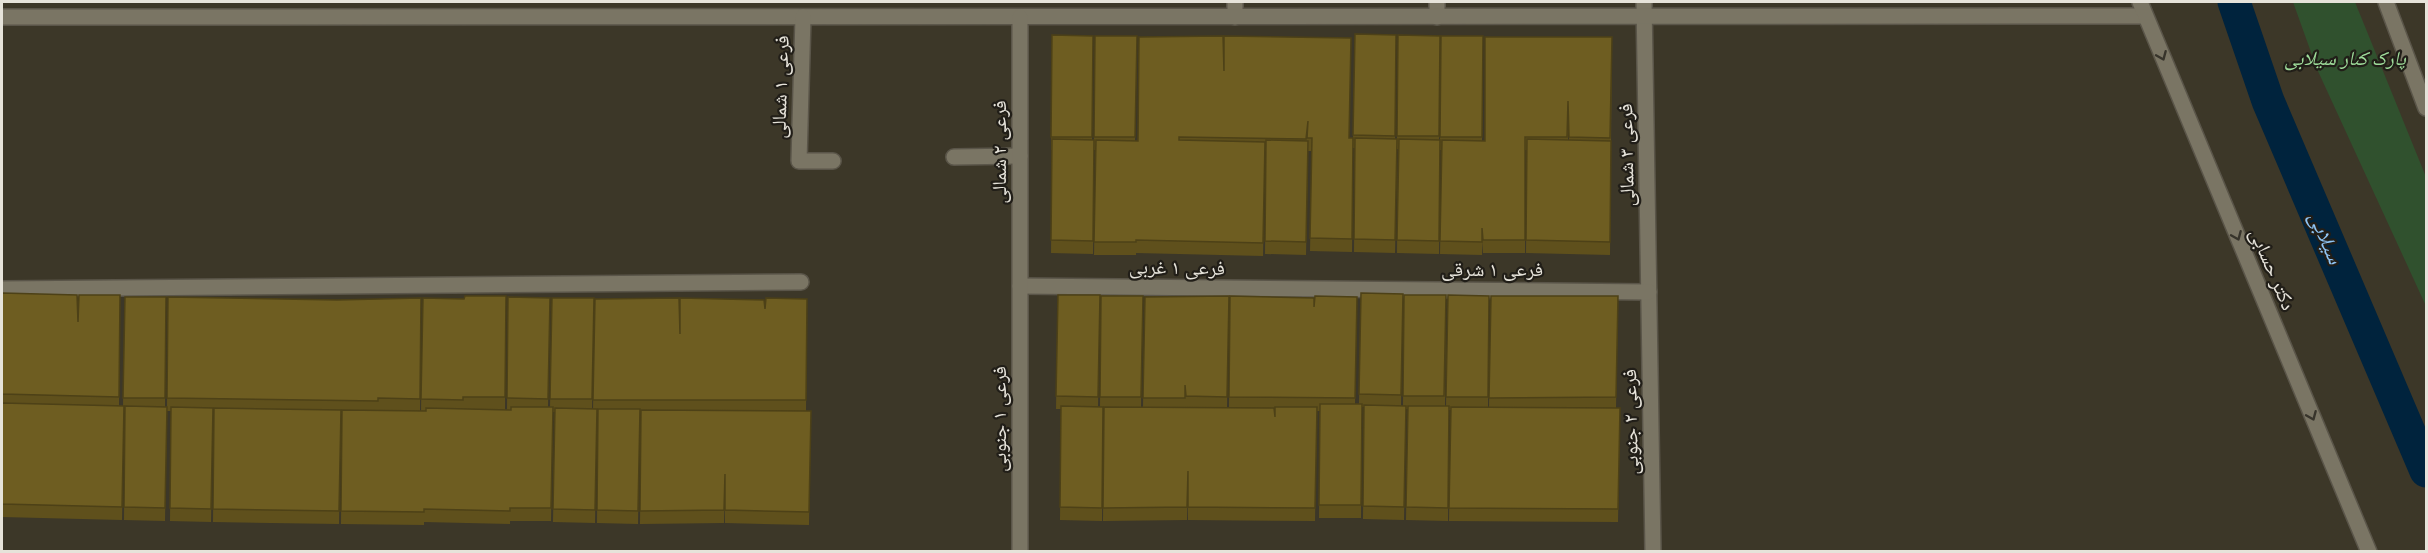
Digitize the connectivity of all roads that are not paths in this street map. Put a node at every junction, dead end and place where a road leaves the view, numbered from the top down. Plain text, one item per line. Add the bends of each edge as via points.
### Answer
1 (2386, 2) edge
2 (1235, 9) edge
3 (1437, 9) edge
4 (1644, 9) edge
5 (2142, 9) edge
6 (2, 17) edge
7 (803, 17) junction
8 (1020, 17) junction
9 (2427, 108) edge
10 (1020, 156) junction
11 (954, 157) dead end
12 (833, 161) dead end
13 (801, 282) dead end
14 (1020, 286) junction
15 (2, 289) edge
16 (1334, 289) joint
17 (1649, 292) junction
18 (1020, 552) edge
19 (1653, 552) edge
20 (2368, 552) edge

1 - 9 street
2 - 3 street
2 - 8 street
3 - 4 street
4 - 5 street
4 - 17 street, فرعی ۳ شمالی
5 -> 20 street, دکتر حسابی
6 - 7 street
7 - 8 street
7 - 12 street, فرعی ۱ شمالی via 799,161
8 - 10 street, فرعی ۲ شمالی
10 - 11 street
10 - 14 street, فرعی ۲ شمالی
13 - 15 street
14 - 16 street, فرعی ۱ غربی
14 - 18 street, فرعی ۱ جنوبی
16 - 17 street, فرعی ۱ شرقی
17 - 19 street, فرعی ۲ جنوبی

